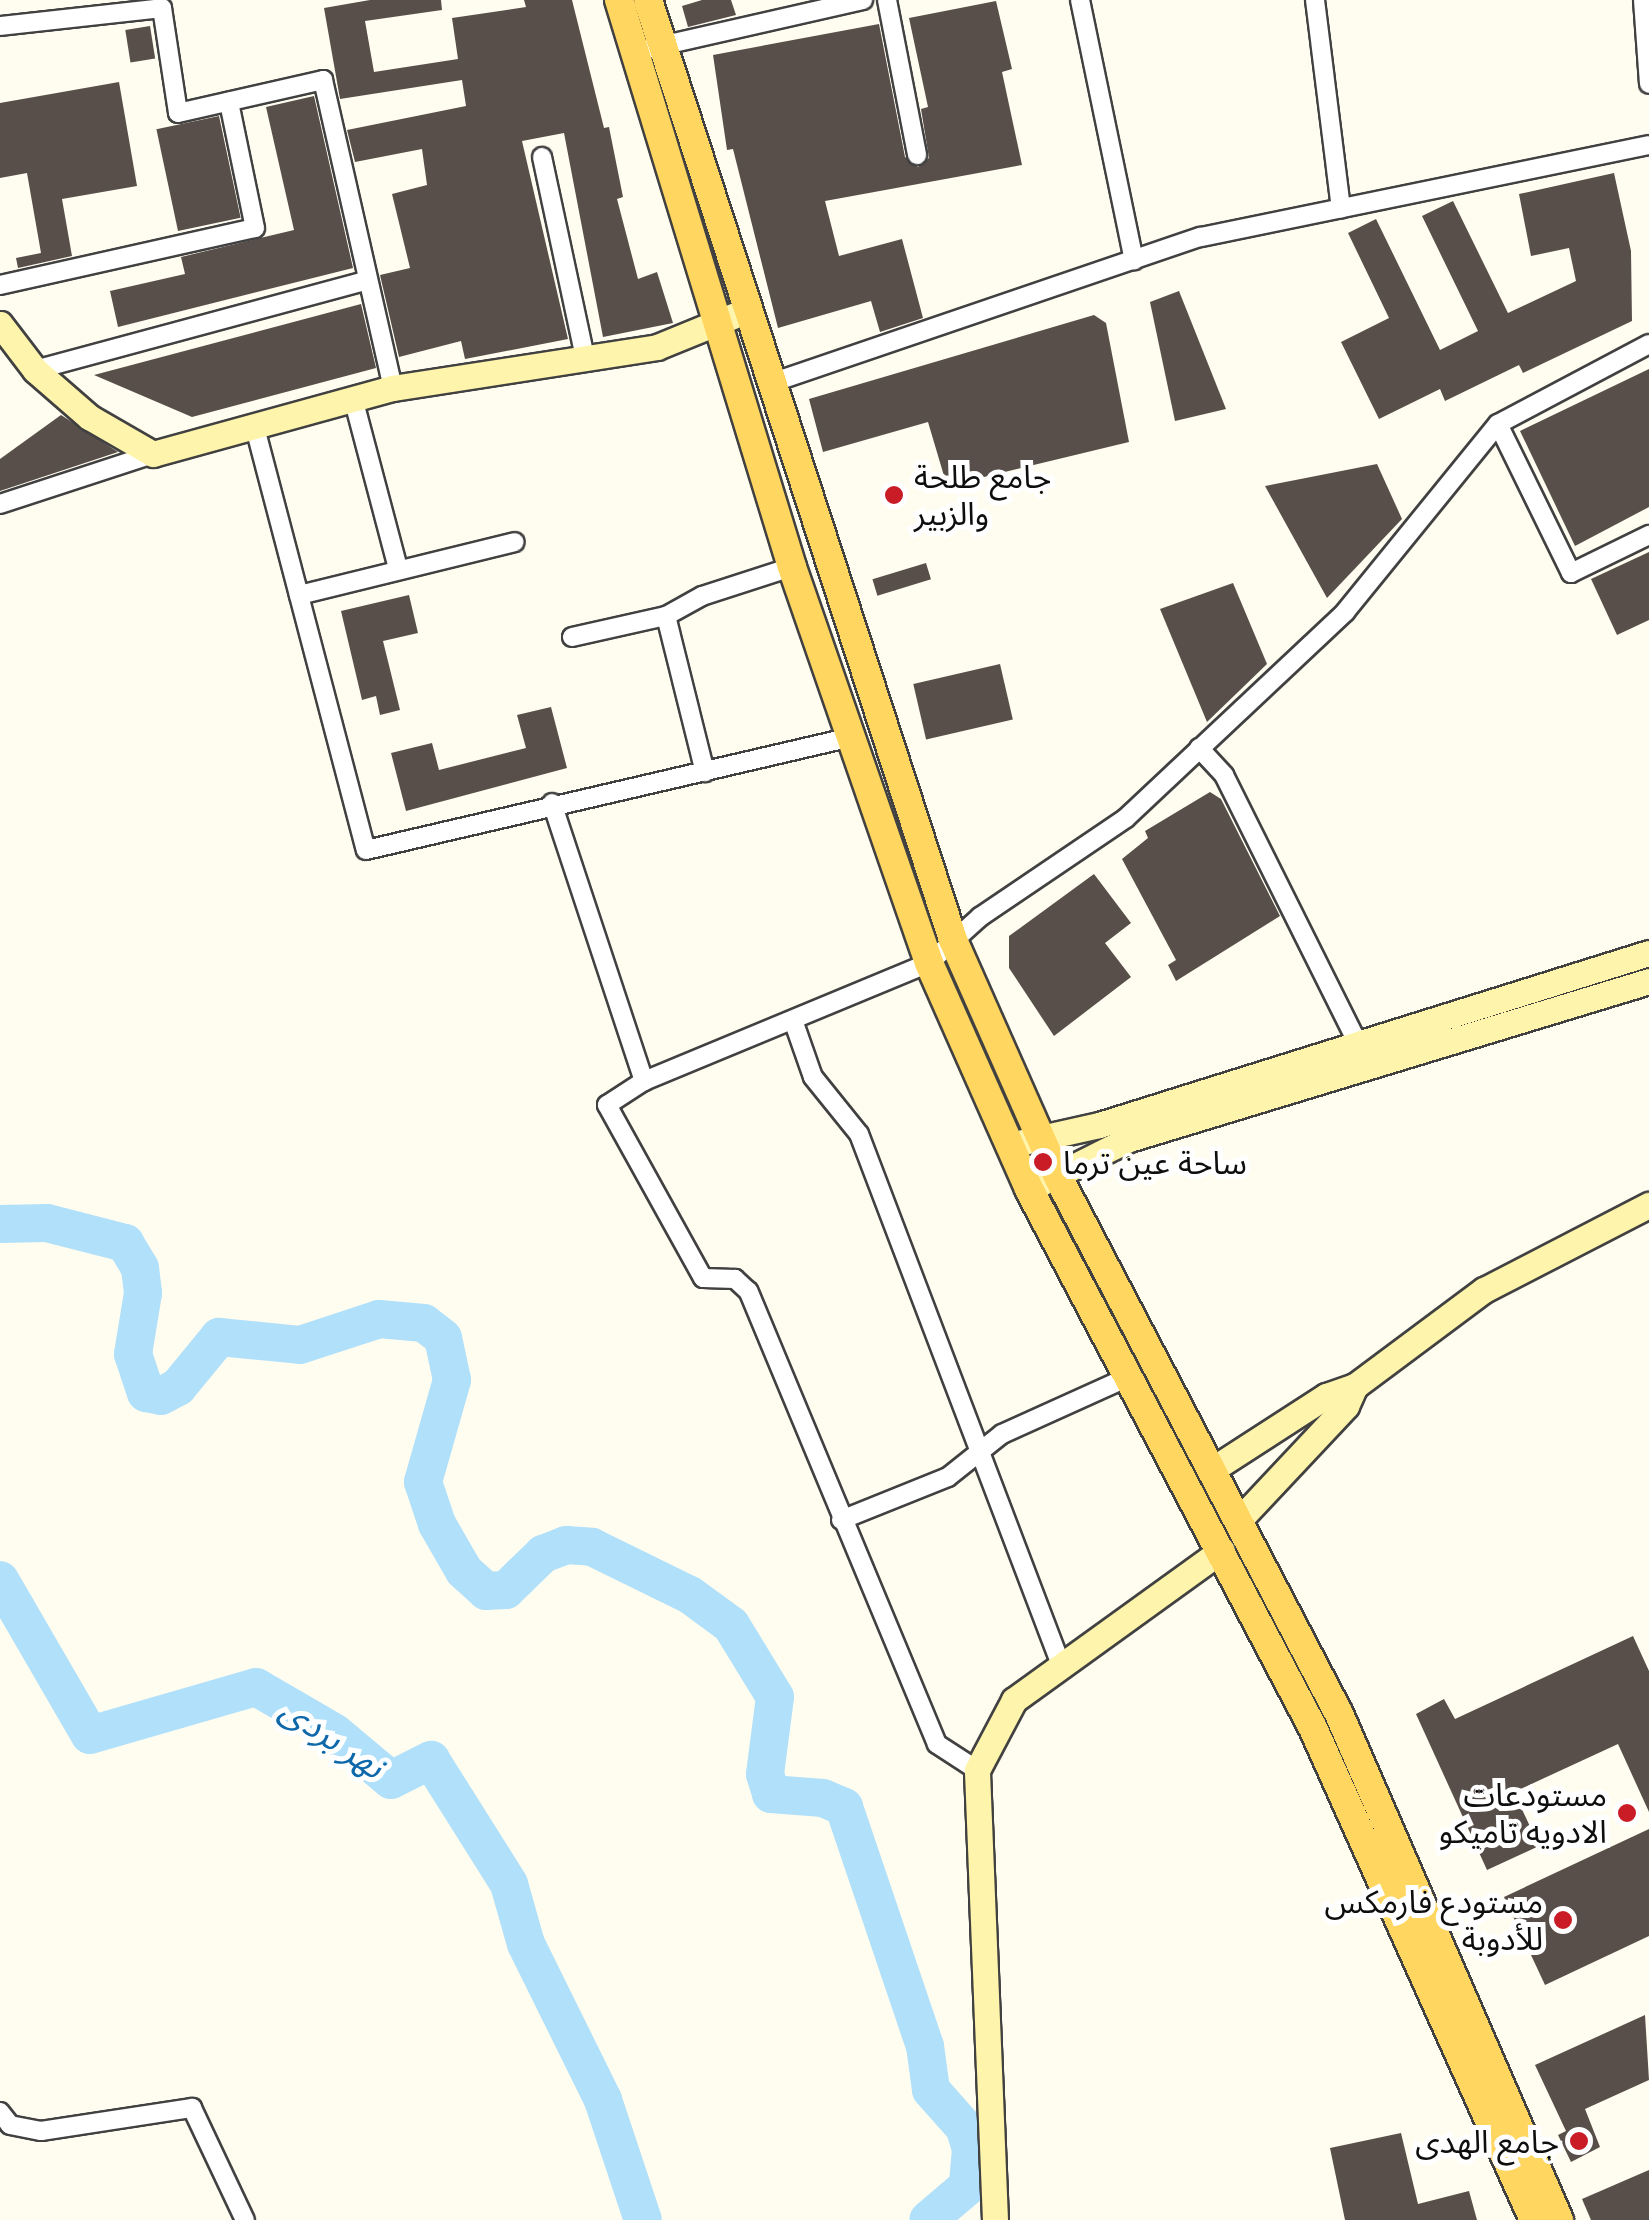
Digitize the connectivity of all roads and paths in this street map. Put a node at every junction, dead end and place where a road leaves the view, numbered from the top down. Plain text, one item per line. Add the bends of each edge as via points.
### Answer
1 (619, 0) edge
2 (648, 0) edge
3 (863, 0) edge
4 (888, 0) edge
5 (1080, 0) edge
6 (1315, 0) edge
7 (1643, 0) edge
8 (0, 26) edge
9 (648, 49) junction
10 (1649, 84) edge
11 (229, 102) junction
12 (1649, 145) edge
13 (917, 155) dead end
14 (542, 157) dead end
15 (1341, 208) junction
16 (1134, 260) junction
17 (368, 280) junction
18 (0, 285) edge
19 (744, 311) junction
20 (714, 319) junction
21 (0, 324) edge
22 (1649, 344) edge
23 (585, 358) junction
24 (35, 370) junction
25 (768, 384) junction
26 (393, 388) junction
27 (353, 398) junction
28 (254, 424) junction
29 (1498, 424) junction
30 (152, 454) junction
31 (0, 504) edge
32 (1649, 534) edge
33 (515, 542) dead end
34 (792, 567) junction
35 (398, 568) junction
36 (299, 595) junction
37 (666, 616) junction
38 (572, 636) dead end
39 (850, 736) junction
40 (1199, 748) junction
41 (705, 772) junction
42 (552, 803) junction
43 (954, 940) junction
44 (1649, 953) edge
45 (929, 963) junction
46 (1649, 981) edge
47 (793, 1020) junction
48 (1358, 1044) junction
49 (644, 1082) junction
50 (1039, 1136) junction
51 (1011, 1153) junction
52 (1058, 1176) junction
53 (1029, 1189) junction
54 (1649, 1205) edge
55 (1128, 1377) junction
56 (1355, 1386) junction
57 (978, 1452) junction
58 (1213, 1469) junction
59 (841, 1520) junction
60 (1240, 1520) junction
61 (1222, 1550) junction
62 (1061, 1665) junction
63 (976, 1770) junction
64 (1405, 1896) junction
65 (0, 2112) edge
66 (246, 2220) edge
67 (995, 2220) edge
68 (1534, 2220) edge
69 (1559, 2220) edge

1 - 9 main road
2 - 9 main road
3 - 9 street
4 - 13 street
5 - 16 street
6 - 15 street
7 - 10 street
8 - 11 street via 162,8 178,113
9 - 19 main road
9 - 20 main road
11 - 17 street via 322,80
11 - 18 street via 254,228
12 - 15 street
14 - 23 street
15 - 16 street via 1201,237
16 - 25 street
17 - 24 street
17 - 26 street
19 - 20 street
19 - 25 main road
20 - 23 street via 671,343
20 - 34 main road
21 - 24 street
22 - 29 street
23 - 26 street
24 - 30 street via 88,418
25 - 43 main road
26 - 27 street
27 - 28 street
27 - 35 street
28 - 30 street
28 - 36 street
29 - 32 street via 1571,573
29 - 40 street via 1345,612
30 - 31 street
33 - 35 street
34 - 37 street via 702,596
34 - 39 main road
35 - 36 street
36 - 42 street via 366,850
37 - 38 street
37 - 41 street
39 - 41 street
39 - 45 main road
40 - 43 street via 1126,818
40 - 48 street via 1224,775
41 - 42 street
42 - 49 street
43 - 45 street
43 - 50 main road
44 - 48 street
45 - 47 street
45 - 51 main road
46 - 52 street via 1128,1139
47 - 49 street
47 - 57 street via 813,1077 859,1134
48 - 50 street via 1099,1125
49 - 59 street via 607,1105 703,1278 735,1279 748,1291
50 - 51 street
50 - 52 main road
51 - 53 main road
52 - 53 street
52 - 58 main road
53 - 55 main road
54 - 56 street via 1484,1290
55 - 57 street via 1002,1434
55 - 61 main road
56 - 58 street via 1326,1396
56 - 60 street via 1346,1406
57 - 59 street via 948,1477
57 - 62 street
58 - 60 main road
59 - 63 street via 937,1744
60 - 64 main road via 1340,1714
61 - 62 street
61 - 64 main road
62 - 63 street via 1014,1700
63 - 67 street
64 - 68 main road
64 - 69 main road
65 - 66 street via 10,2125 40,2131 192,2108

